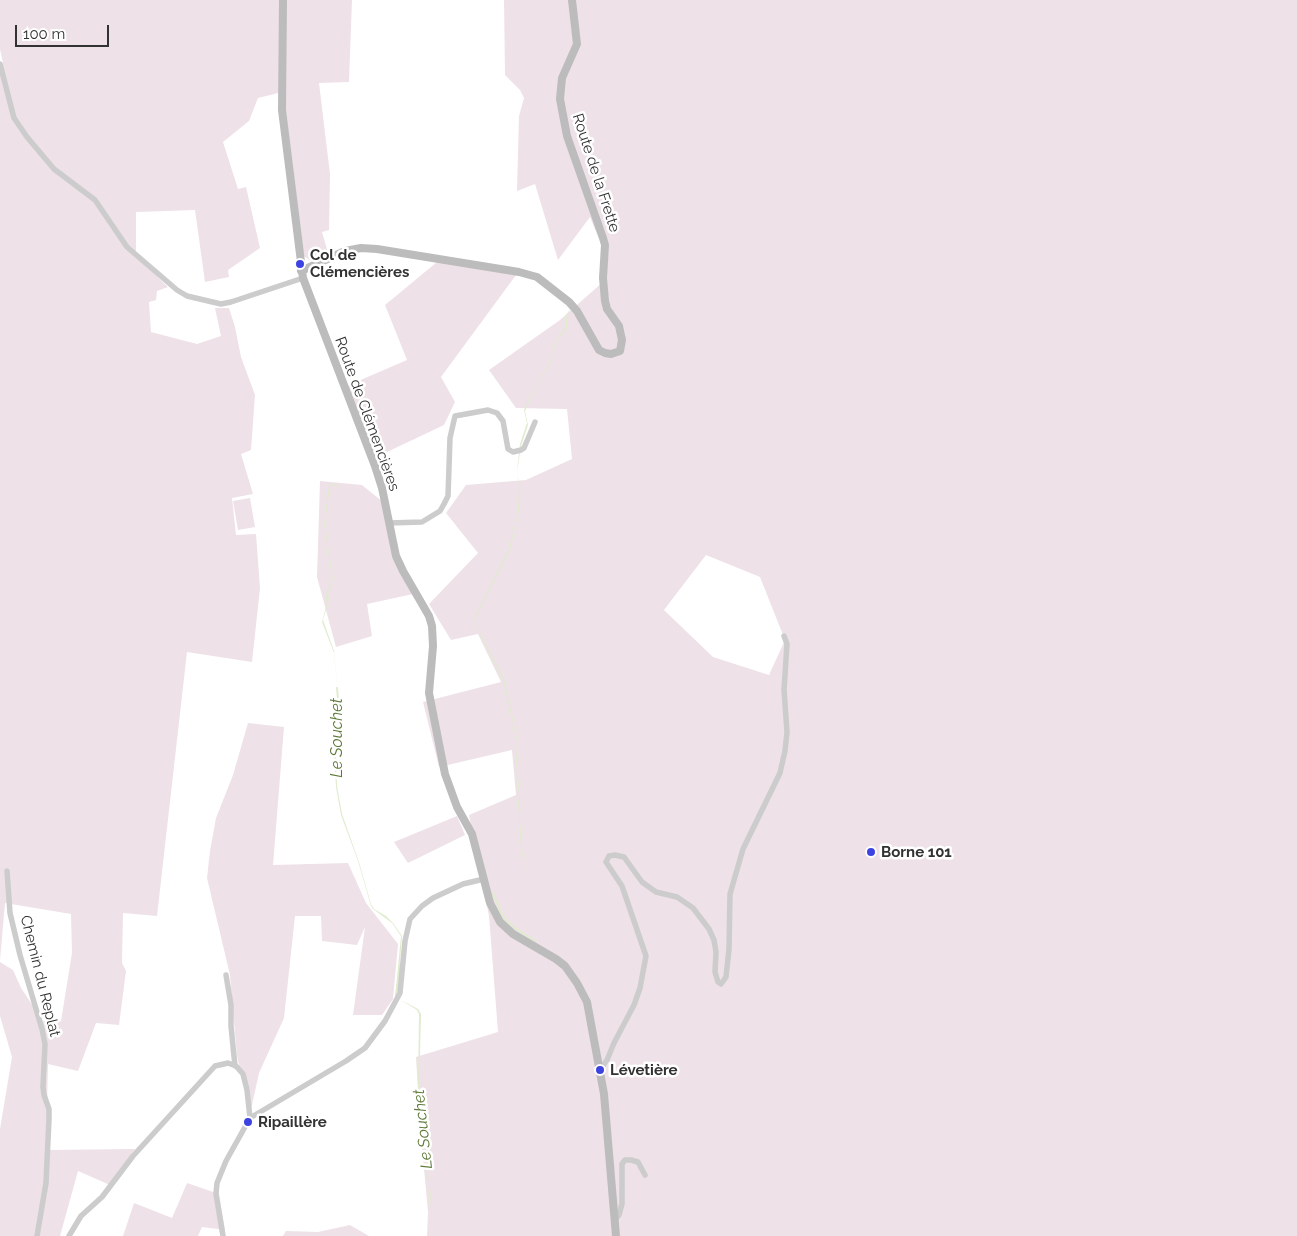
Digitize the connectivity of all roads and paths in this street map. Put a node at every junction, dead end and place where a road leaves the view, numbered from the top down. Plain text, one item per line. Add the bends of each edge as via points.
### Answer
1 (283, 0) edge
2 (572, 0) edge
3 (0, 66) edge
4 (302, 274) junction
5 (535, 422) dead end
6 (388, 523) junction
7 (784, 636) dead end
8 (7, 871) dead end
9 (484, 879) junction
10 (226, 975) dead end
11 (598, 1058) junction
12 (607, 1060) junction
13 (235, 1066) junction
14 (600, 1070) junction
15 (250, 1118) junction
16 (645, 1175) dead end
17 (614, 1219) junction
18 (37, 1236) edge
19 (69, 1236) edge
20 (223, 1236) edge
21 (616, 1236) edge

1 - 4 street, Route de Clémencières via 282,110
2 - 4 street, Route de la Frette via 577,44 562,78 560,99 567,136 605,244 605,301 619,326 620,351 605,353 599,350 569,302 537,277 519,272 361,248 345,251
3 - 4 street via 17,124 46,160 95,200 127,247 182,294 221,304
4 - 6 street, Route de Clémencières via 375,466
5 - 6 street via 524,448 513,452 508,449 503,421 497,413 488,410 455,416 450,438 448,496 440,511 422,522
6 - 9 street, Route de Clémencières via 399,563 430,621 433,646 429,693 431,711 445,774 457,807 472,834
7 - 12 street via 787,644 785,751 780,773 743,849 733,880 726,977 721,984 718,982 714,940 693,908 677,897 656,892 642,882 624,857 609,856 606,862 622,886 646,956 634,1005
8 - 18 street, Chemin du Replat via 10,913 45,1044 43,1087 49,1109 49,1126 46,1183
9 - 11 street, Route de Clémencières via 490,903 500,922 513,934 556,958 577,983 589,1010
9 - 15 street via 433,898 410,919 400,993 386,1021 365,1048
10 - 13 street
11 - 12 street
11 - 14 street, Route de Clémencières
12 - 14 street
13 - 15 street via 245,1079
13 - 19 street via 223,1063 208,1071 133,1156 102,1198 81,1216
14 - 17 street, Route de Clémencières
15 - 20 street via 217,1183
16 - 17 street via 638,1162 625,1160 622,1164 622,1204 619,1215
17 - 21 street, Route de Clémencières

